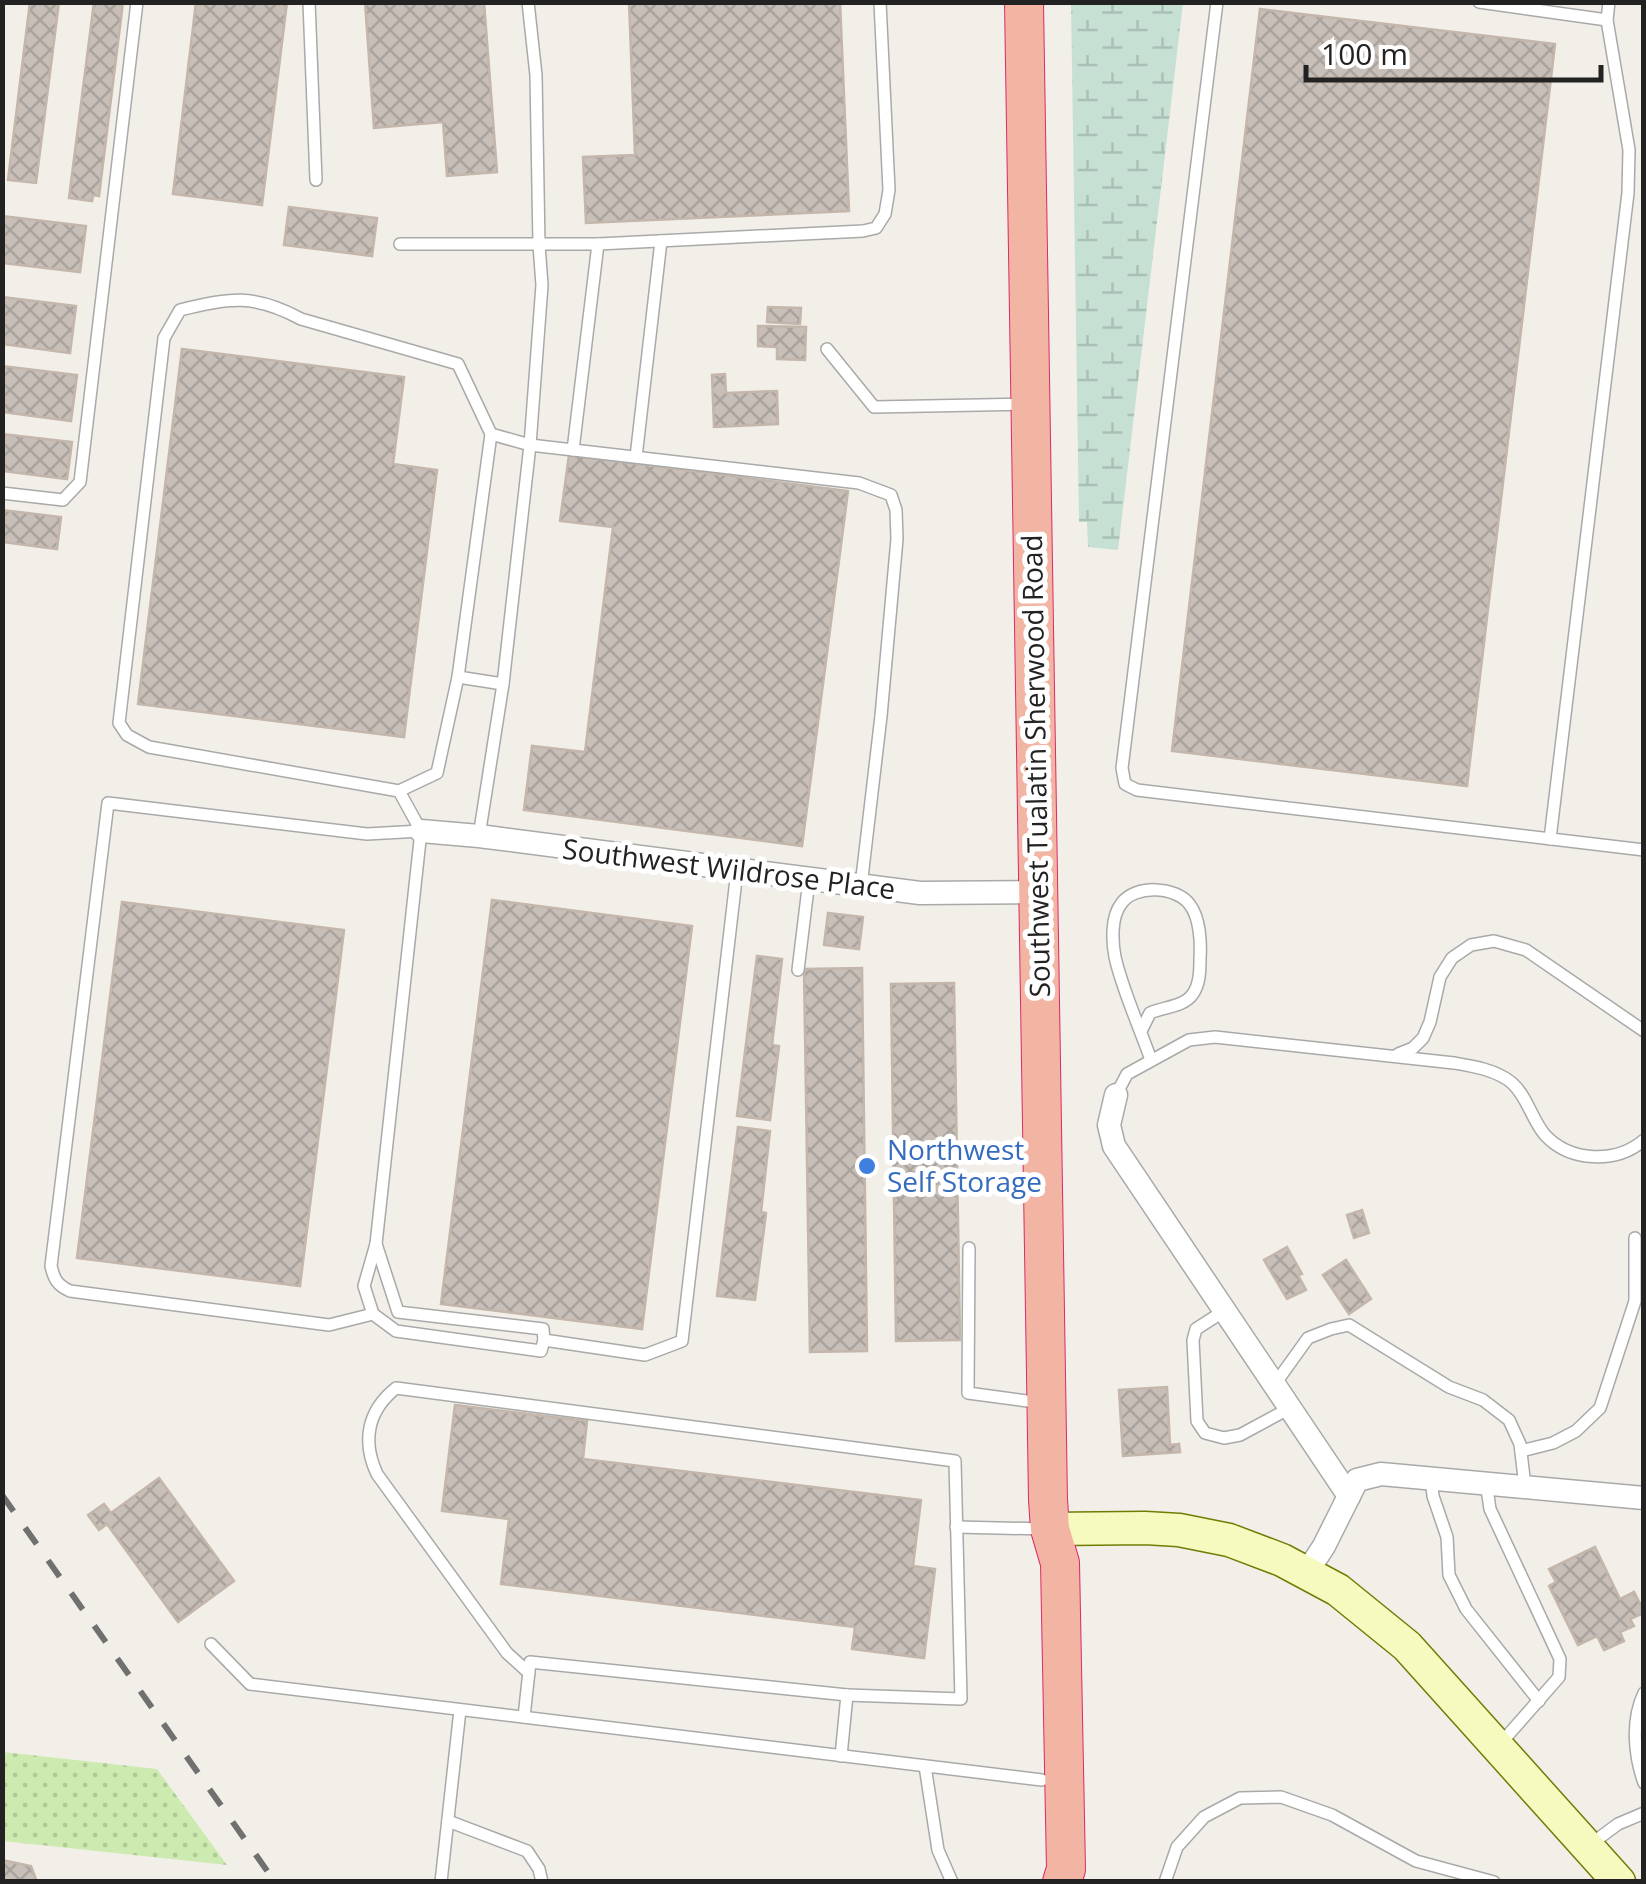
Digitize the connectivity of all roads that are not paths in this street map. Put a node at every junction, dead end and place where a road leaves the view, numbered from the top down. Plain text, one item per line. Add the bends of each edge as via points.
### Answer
1 (137, 2) edge
2 (310, 2) edge
3 (528, 2) edge
4 (880, 2) edge
5 (1024, 2) edge
6 (1217, 2) edge
7 (1479, 2) edge
8 (1609, 2) edge
9 (1607, 20) junction
10 (316, 180) dead end
11 (1628, 193) junction
12 (1644, 198) edge
13 (661, 241) junction
14 (400, 244) dead end
15 (539, 244) junction
16 (598, 244) junction
17 (826, 348) dead end
18 (1030, 404) junction
19 (491, 434) junction
20 (530, 444) junction
21 (573, 450) junction
22 (636, 457) junction
23 (2, 493) edge
24 (458, 677) junction
25 (503, 684) junction
26 (398, 791) junction
27 (421, 831) junction
28 (479, 836) junction
29 (1550, 838) junction
30 (1644, 850) edge
31 (738, 871) junction
32 (809, 880) junction
33 (862, 886) junction
34 (1037, 892) junction
35 (798, 970) dead end
36 (1141, 1030) junction
37 (1644, 1032) edge
38 (1388, 1056) junction
39 (1152, 1060) junction
40 (1116, 1095) joint
41 (1644, 1140) edge
42 (1635, 1238) dead end
43 (376, 1244) junction
44 (969, 1248) dead end
45 (1224, 1311) junction
46 (372, 1314) junction
47 (544, 1340) junction
48 (1274, 1386) junction
49 (1046, 1404) junction
50 (1290, 1408) junction
51 (1521, 1450) junction
52 (1431, 1477) junction
53 (1486, 1482) junction
54 (1525, 1486) junction
55 (1348, 1496) junction
56 (1644, 1498) edge
57 (956, 1527) junction
58 (1050, 1530) junction
59 (1307, 1572) junction
60 (212, 1644) dead end
61 (529, 1673) junction
62 (1644, 1693) edge
63 (847, 1695) junction
64 (1539, 1700) junction
65 (460, 1710) junction
66 (524, 1718) junction
67 (1498, 1747) junction
68 (841, 1756) junction
69 (925, 1766) junction
70 (1042, 1780) junction
71 (1644, 1783) edge
72 (1644, 1812) edge
73 (448, 1821) junction
74 (1588, 1846) junction
75 (441, 1882) edge
76 (542, 1882) edge
77 (952, 1882) edge
78 (1047, 1882) edge
79 (1062, 1882) edge
80 (1165, 1882) edge
81 (1494, 1882) edge
82 (1619, 1882) edge

1 - 23 lane via 80,482 63,500
2 - 10 lane
3 - 15 lane
4 - 13 lane via 888,190 876,228
5 - 18 highway, Southwest Tualatin Sherwood Road
6 - 29 lane via 1125,784
7 - 9 lane
8 - 9 lane
9 - 11 lane via 1629,150
11 - 12 lane
11 - 29 lane
13 - 16 lane
13 - 22 lane
14 - 15 lane
15 - 16 lane
15 - 20 lane
16 - 21 lane
17 - 18 lane via 874,407
18 - 34 highway, Southwest Tualatin Sherwood Road
19 - 20 lane
19 - 24 lane
19 - 26 lane via 458,364 258,302 217,300 180,310 164,338 119,723 149,747
20 - 21 lane
20 - 25 lane
21 - 22 lane
22 - 33 lane via 859,483 891,495 898,539
24 - 25 lane
24 - 26 lane via 437,773
25 - 28 lane
26 - 27 lane
27 - 28 street, Southwest Wildrose Place
27 - 43 lane
27 - 46 lane via 367,834 108,803 51,1266 53,1277 70,1291 330,1325
28 - 31 street, Southwest Wildrose Place
29 - 30 lane
31 - 32 street, Southwest Wildrose Place
31 - 47 lane via 682,1342 645,1355
32 - 33 street, Southwest Wildrose Place
32 - 35 lane
33 - 34 street, Southwest Wildrose Place via 920,894
34 - 49 highway, Southwest Tualatin Sherwood Road
36 - 36 lane via 1115,956 1115,916 1129,895 1157,890 1190,905 1200,975 1192,996 1150,1013
36 - 39 lane
37 - 38 lane via 1526,950 1494,941 1452,958 1423,1038
38 - 39 lane via 1215,1037 1189,1040
38 - 41 lane via 1497,1074 1512,1082 1546,1136 1565,1150 1606,1156
39 - 40 lane via 1127,1074
40 - 45 street via 1108,1125 1114,1146
42 - 51 lane via 1635,1300 1600,1408 1576,1431
43 - 46 lane via 364,1286
43 - 47 lane via 398,1312 543,1329
44 - 49 lane via 968,1392
45 - 48 street
45 - 50 lane via 1196,1329 1193,1340 1198,1420 1205,1433 1240,1434
46 - 47 lane via 396,1332 541,1351
48 - 50 street
48 - 51 lane via 1308,1338 1349,1325 1449,1387 1483,1400 1509,1420
49 - 58 highway, Southwest Tualatin Sherwood Road
50 - 55 street
51 - 54 lane
52 - 53 street
52 - 55 street via 1382,1474 1357,1480
52 - 64 lane via 1449,1575 1466,1609
53 - 54 street
53 - 64 lane via 1490,1510 1560,1660 1560,1677
54 - 56 street
55 - 59 street
57 - 58 lane
57 - 61 lane via 955,1461 396,1388 373,1413 368,1456 506,1654
57 - 63 lane via 960,1699
58 - 59 main road via 1179,1530 1229,1540
58 - 70 highway, Southwest Tualatin Sherwood Road via 1038,1566
58 - 79 highway, Southwest Tualatin Sherwood Road via 1060,1562
59 - 67 main road via 1398,1636
60 - 65 lane via 250,1684
61 - 63 lane via 530,1662
61 - 66 lane
62 - 71 lane via 1636,1708 1636,1762
63 - 68 lane
64 - 67 lane
65 - 66 lane
65 - 73 lane
66 - 68 lane
67 - 74 main road
68 - 69 lane
69 - 70 lane
69 - 77 lane via 938,1850
70 - 78 highway, Southwest Tualatin Sherwood Road
72 - 74 lane
73 - 75 lane
73 - 76 lane via 528,1851
74 - 82 main road
80 - 81 lane via 1177,1847 1204,1817 1240,1798 1281,1797 1332,1815 1416,1860

